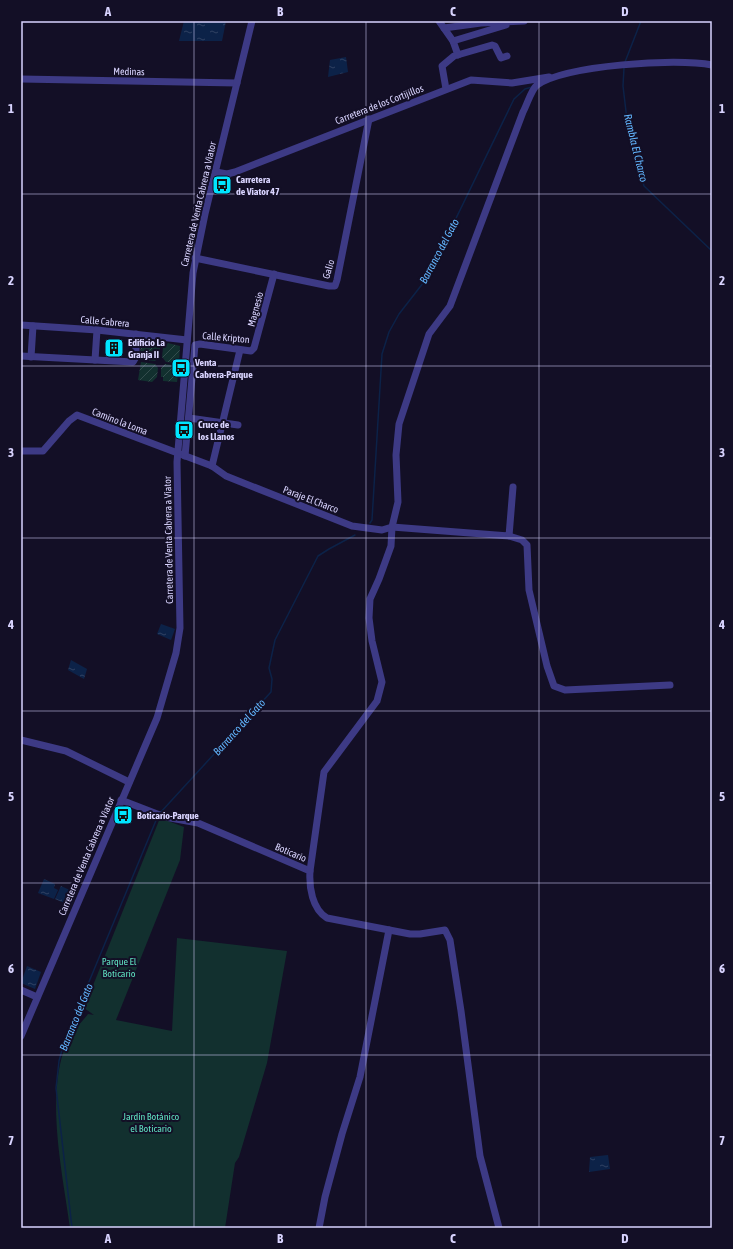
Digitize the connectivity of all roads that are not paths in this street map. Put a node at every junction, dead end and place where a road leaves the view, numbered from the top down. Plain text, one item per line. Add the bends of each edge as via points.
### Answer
1 (252, 21) edge
2 (439, 21) edge
3 (524, 21) edge
4 (514, 22) junction
5 (444, 28) junction
6 (453, 41) junction
7 (458, 55) junction
8 (507, 56) dead end
9 (712, 65) edge
10 (555, 76) junction
11 (21, 79) edge
12 (237, 84) junction
13 (446, 89) junction
14 (369, 119) junction
15 (216, 172) junction
16 (195, 258) junction
17 (274, 274) junction
18 (21, 325) edge
19 (32, 326) junction
20 (97, 330) junction
21 (136, 334) junction
22 (187, 340) junction
23 (254, 348) joint
24 (240, 350) junction
25 (21, 356) edge
26 (31, 357) junction
27 (96, 360) junction
28 (189, 418) junction
29 (223, 423) junction
30 (238, 425) dead end
31 (21, 451) edge
32 (177, 453) junction
33 (185, 456) junction
34 (212, 466) junction
35 (514, 487) dead end
36 (392, 527) junction
37 (509, 536) junction
38 (670, 685) dead end
39 (21, 740) edge
40 (129, 782) junction
41 (121, 800) junction
42 (310, 871) junction
43 (389, 930) junction
44 (21, 990) edge
45 (37, 997) junction
46 (21, 1036) edge
47 (319, 1228) edge
48 (498, 1228) edge

1 - 12 street, Carretera de Venta Cabrera a Viator
2 - 5 street
3 - 4 street
4 - 5 street
4 - 6 street
5 - 6 street
6 - 7 street
7 - 8 street via 492,45 501,58
7 - 13 street via 442,66
9 - 10 street, Carretera de los Cortijillos via 625,64
10 - 13 street, Carretera de los Cortijillos via 512,83 471,80
10 - 36 street via 536,86 533,92 450,306 429,334 399,424 396,455 398,502
11 - 12 street, Medinas
12 - 15 street, Carretera de Venta Cabrera a Viator
13 - 14 street, Carretera de los Cortijillos
14 - 15 street, Carretera de los Cortijillos via 236,172
14 - 17 street, Galio via 334,286
15 - 16 street, Carretera de Venta Cabrera a Viator
16 - 17 street, Galio
16 - 22 street, Carretera de Venta Cabrera a Viator
17 - 23 street, Magnesio
18 - 19 street, Calle Cabrera
19 - 20 street, Calle Cabrera
19 - 26 street
20 - 21 street, Calle Cabrera
20 - 27 street
21 - 22 street, Calle Cabrera
21 - 27 street via 136,357 133,362
22 - 32 street, Carretera de Venta Cabrera a Viator
23 - 24 street, Calle Kripton
24 - 28 street, Calle Kripton via 200,344 195,346
24 - 29 street
25 - 26 street
26 - 27 street
28 - 29 street
28 - 33 street
29 - 30 street
29 - 34 street
31 - 32 street, Camino la Loma via 43,451 77,415
32 - 33 street, Paraje El Charco
32 - 40 street, Carretera de Venta Cabrera a Viator via 180,628 176,652 157,718
33 - 34 street, Paraje El Charco
34 - 36 street, Paraje El Charco via 226,476 352,526 382,530
35 - 37 street
36 - 37 street, Paraje El Charco
36 - 42 street via 391,546 370,599 372,641 382,682 377,701 324,772
37 - 38 street via 522,540 527,545 529,590 554,686 565,690
39 - 40 street via 66,751
40 - 41 street, Carretera de Venta Cabrera a Viator
41 - 42 street, Boticario via 165,817 198,823
41 - 45 street, Carretera de Venta Cabrera a Viator
42 - 43 street, Boticario via 311,894 323,916
43 - 47 street via 360,1077 342,1134
43 - 48 street, Boticario via 420,934 445,930 447,933 461,1011 480,1156
44 - 45 street
45 - 46 street, Carretera de Venta Cabrera a Viator

